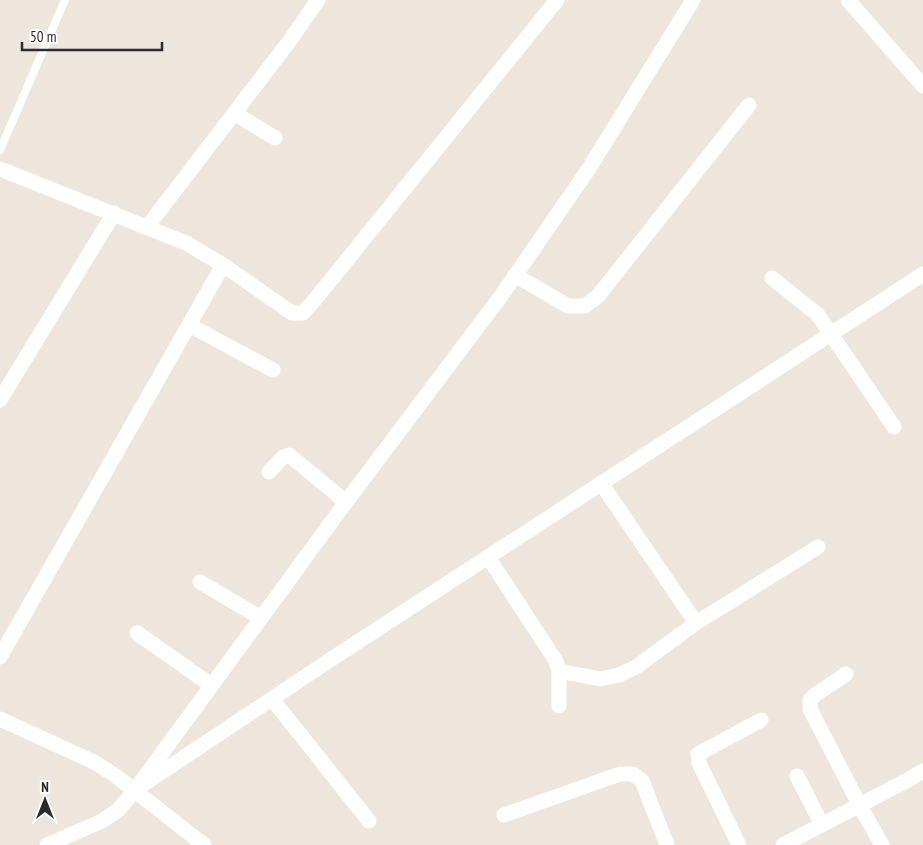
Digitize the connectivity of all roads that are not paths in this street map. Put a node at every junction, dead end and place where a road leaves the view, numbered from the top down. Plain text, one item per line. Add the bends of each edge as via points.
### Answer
1 (65, 0) edge
2 (318, 0) edge
3 (557, 0) edge
4 (693, 0) edge
5 (848, 0) edge
6 (923, 86) edge
7 (749, 105) dead end
8 (234, 113) junction
9 (275, 138) dead end
10 (0, 150) edge
11 (0, 168) edge
12 (114, 213) junction
13 (147, 227) junction
14 (223, 265) junction
15 (923, 274) edge
16 (515, 275) junction
17 (772, 278) dead end
18 (188, 325) junction
19 (831, 334) junction
20 (273, 370) dead end
21 (0, 400) edge
22 (894, 428) dead end
23 (269, 472) dead end
24 (601, 483) junction
25 (346, 502) junction
26 (818, 547) dead end
27 (488, 557) junction
28 (200, 582) dead end
29 (261, 618) junction
30 (696, 623) junction
31 (137, 633) dead end
32 (0, 657) edge
33 (559, 672) junction
34 (846, 674) dead end
35 (211, 685) junction
36 (272, 699) junction
37 (559, 706) dead end
38 (0, 719) edge
39 (761, 720) dead end
40 (923, 770) edge
41 (797, 776) dead end
42 (134, 790) junction
43 (860, 806) junction
44 (504, 816) dead end
45 (369, 821) dead end
46 (822, 825) junction
47 (47, 845) edge
48 (204, 845) edge
49 (667, 845) edge
50 (739, 845) edge
51 (783, 845) edge
52 (882, 845) edge

1 - 10 lane
2 - 8 street
3 - 14 street via 303,313 292,313
4 - 16 street via 588,170
5 - 6 street
7 - 16 street via 598,296 585,306 568,306
8 - 9 street
8 - 13 street
11 - 12 street
12 - 13 street
12 - 21 street
13 - 14 street via 186,243
14 - 18 street
15 - 19 street
16 - 25 street
17 - 19 street via 818,315
18 - 20 street
18 - 32 street
19 - 22 street
19 - 24 street
23 - 25 street via 288,455
24 - 27 street
24 - 30 street
25 - 29 street
26 - 30 street
27 - 33 street via 556,661
27 - 36 street
28 - 29 street
29 - 35 street
30 - 33 street via 636,667 619,674 600,679
31 - 35 street
33 - 37 street
34 - 43 street via 815,695 810,700 810,709
35 - 42 street
36 - 42 street
36 - 45 street
38 - 42 street via 94,762
39 - 50 street via 698,754 699,763
40 - 43 street
41 - 46 street
42 - 47 street via 118,810 102,821
42 - 48 street
43 - 46 street
43 - 52 street
44 - 49 street via 620,774 633,774 642,781
46 - 51 street

